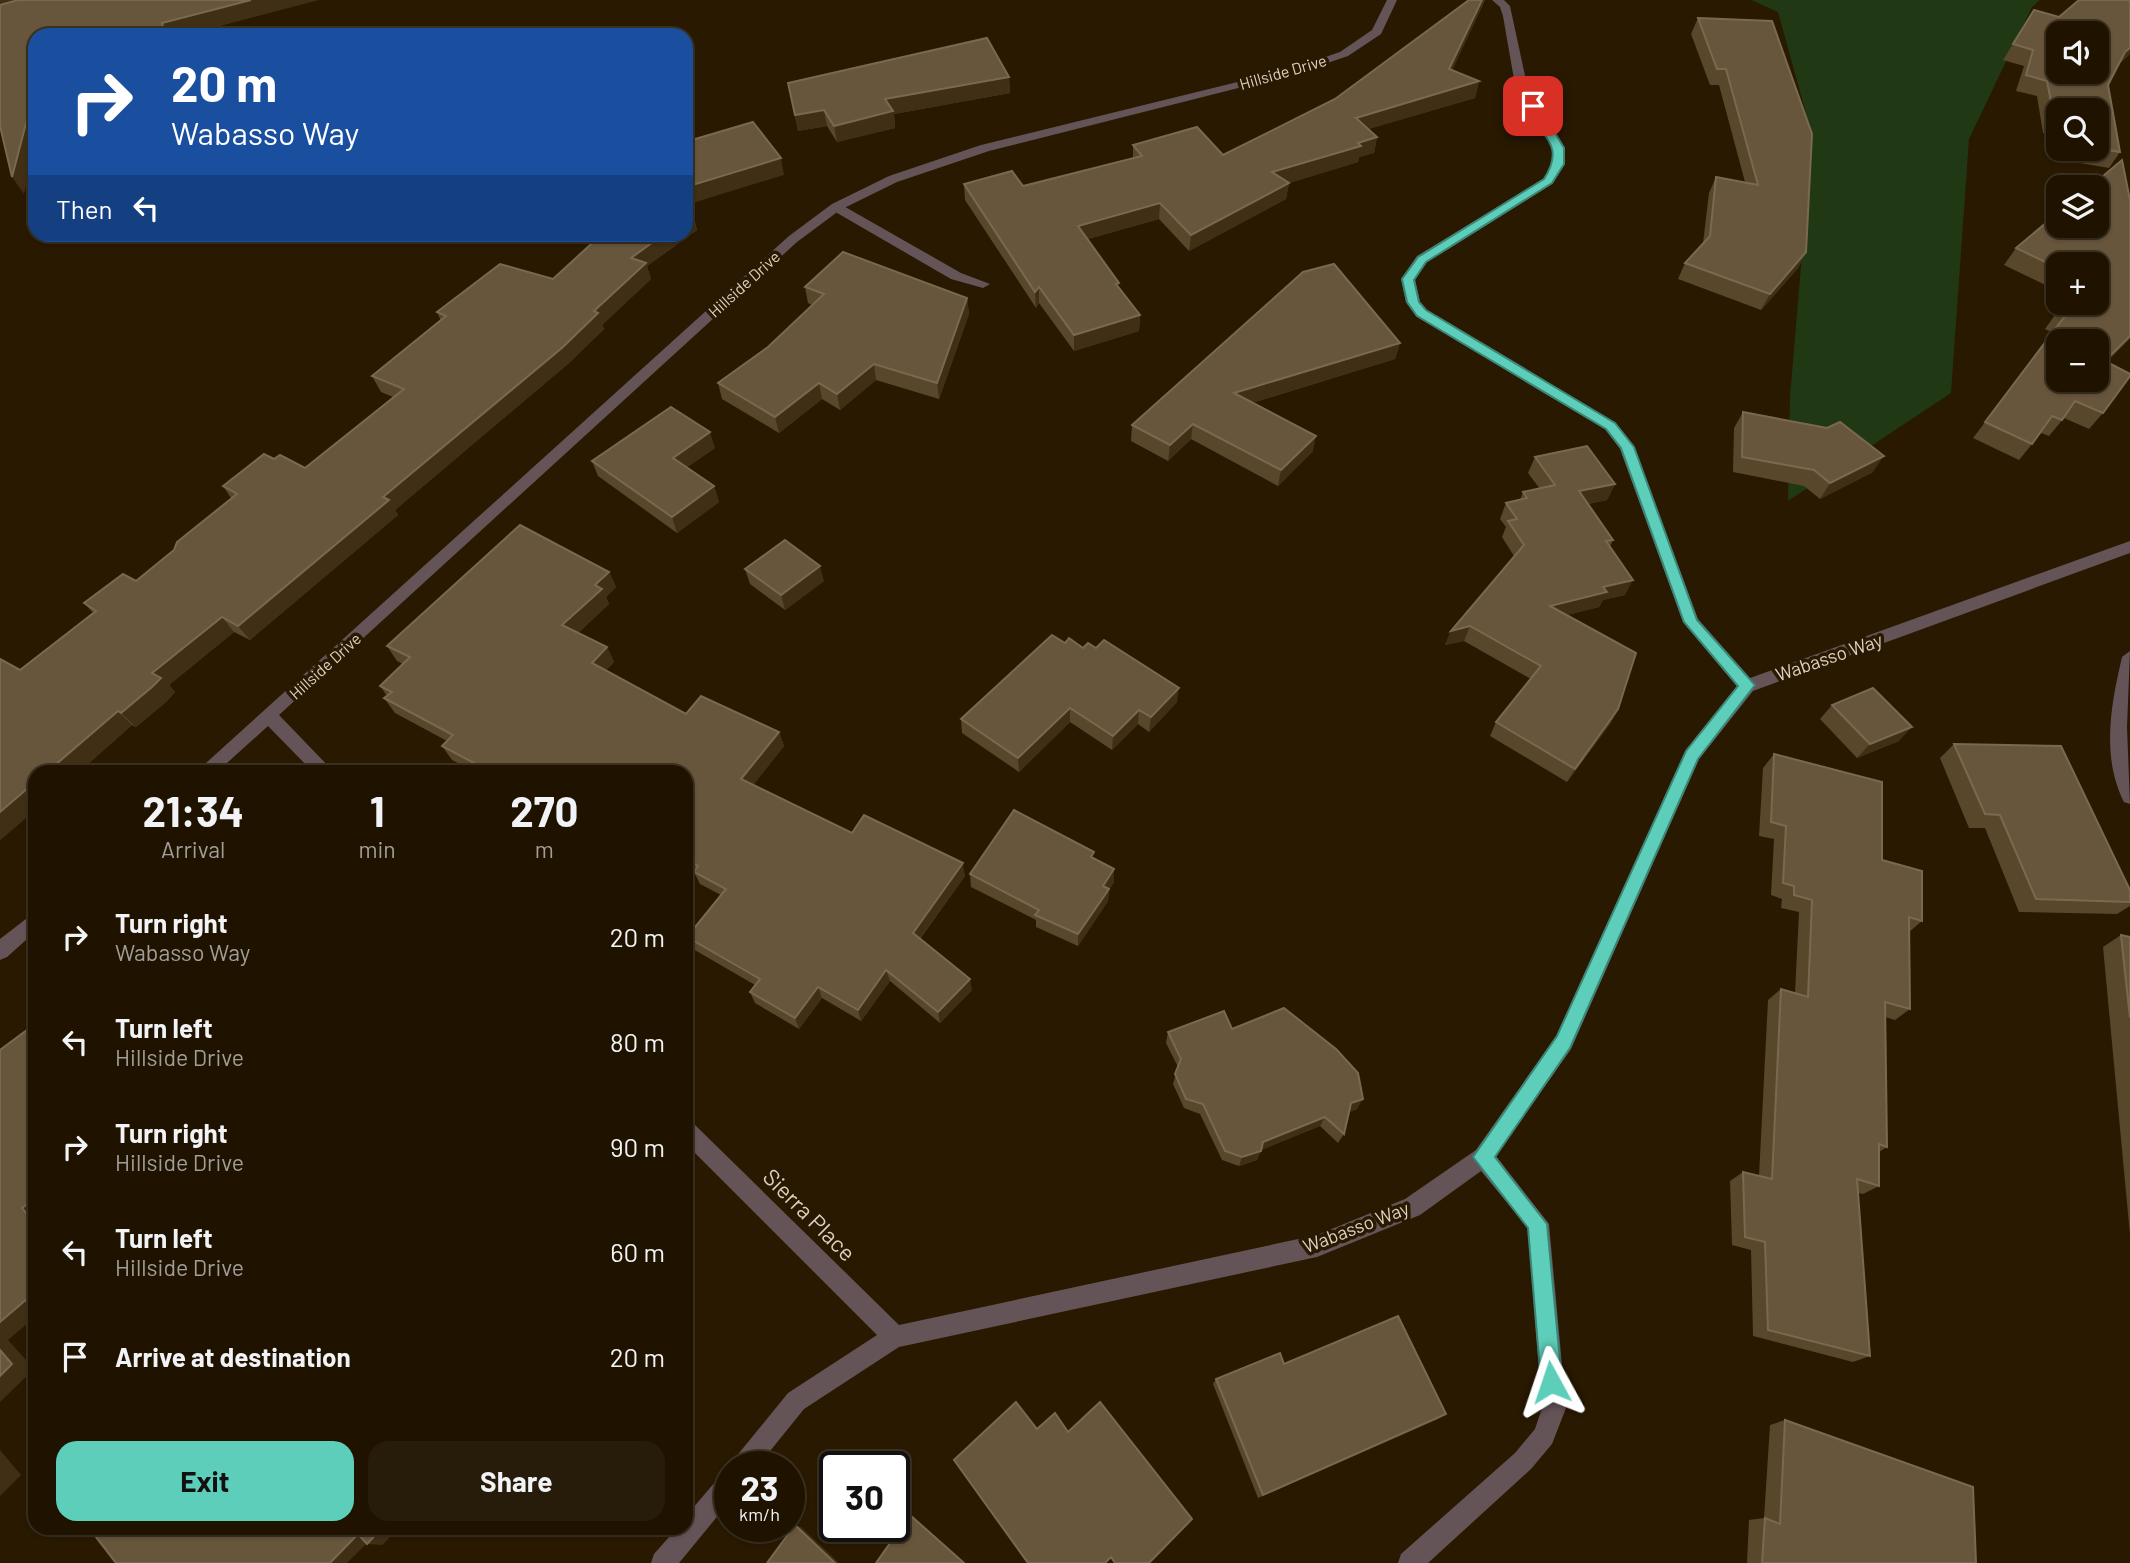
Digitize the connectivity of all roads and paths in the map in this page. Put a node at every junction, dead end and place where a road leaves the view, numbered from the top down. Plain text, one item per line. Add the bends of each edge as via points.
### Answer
1 (1392, 0) edge
2 (1497, 0) edge
3 (835, 207) junction
4 (983, 284) dead end
5 (2130, 547) edge
6 (2130, 657) edge
7 (1747, 685) junction
8 (269, 716) junction
9 (213, 765) edge
10 (319, 765) edge
11 (2130, 797) edge
12 (28, 926) edge
13 (0, 951) edge
14 (693, 1137) edge
15 (1483, 1157) junction
16 (895, 1337) junction
17 (755, 1451) edge
18 (714, 1501) edge
19 (693, 1527) edge
20 (686, 1535) edge
21 (663, 1563) edge
22 (1410, 1563) edge

1 - 3 street, Hillside Drive via 1377,32 1344,54 1294,71 985,148 892,179
2 - 7 street via 1508,16 1521,85 1559,148 1559,164 1548,181 1422,260 1408,279 1413,302 1421,313 1610,426 1627,447 1691,622
3 - 4 street via 956,276
3 - 8 street, Hillside Drive via 782,248
5 - 7 street, Wabasso Way
6 - 11 street via 2118,710 2117,751
7 - 15 street, Wabasso Way via 1692,755 1564,1042
8 - 9 street, Hillside Drive
8 - 10 street
12 - 13 street
14 - 16 street, Sierra Place
15 - 16 street, Wabasso Way via 1412,1207 1317,1245
15 - 22 street via 1538,1224 1553,1408 1544,1436 1523,1461
16 - 17 street, Wabasso Way via 796,1401
18 - 19 street
20 - 21 street

